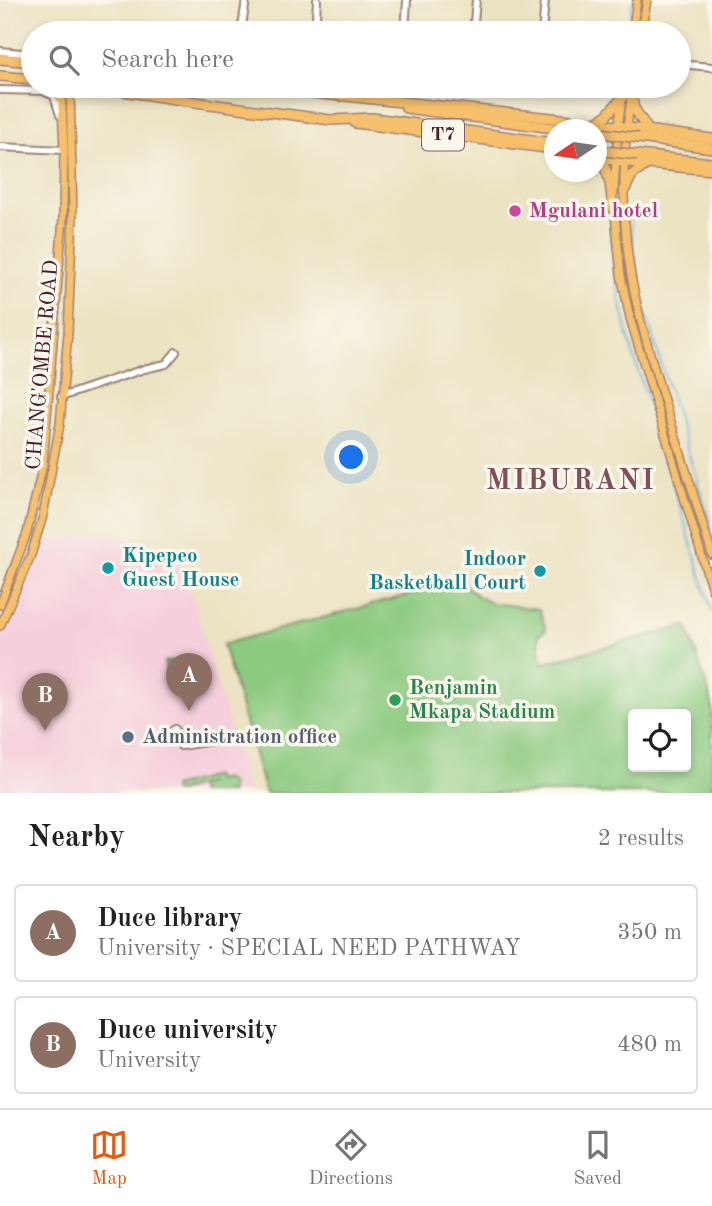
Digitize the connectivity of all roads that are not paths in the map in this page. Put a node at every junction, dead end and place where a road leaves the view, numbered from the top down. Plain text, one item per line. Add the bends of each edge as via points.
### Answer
1 (246, 0) edge
2 (317, 0) edge
3 (407, 0) edge
4 (476, 0) edge
5 (545, 0) edge
6 (637, 0) edge
7 (647, 0) edge
8 (243, 21) edge
9 (318, 21) edge
10 (405, 21) edge
11 (474, 21) edge
12 (543, 21) edge
13 (634, 21) edge
14 (643, 21) edge
15 (0, 51) edge
16 (21, 53) edge
17 (0, 59) edge
18 (21, 61) edge
19 (691, 65) edge
20 (712, 67) edge
21 (0, 76) edge
22 (21, 78) edge
23 (0, 90) edge
24 (21, 90) edge
25 (55, 98) edge
26 (164, 98) edge
27 (346, 98) edge
28 (358, 98) edge
29 (624, 98) edge
30 (628, 98) edge
31 (631, 98) edge
32 (65, 100) joint
33 (604, 119) edge
34 (331, 120) junction
35 (63, 123) junction
36 (544, 123) edge
37 (544, 127) edge
38 (623, 127) junction
39 (607, 129) edge
40 (648, 130) junction
41 (607, 132) edge
42 (712, 139) edge
43 (544, 141) edge
44 (0, 147) edge
45 (544, 148) edge
46 (712, 148) edge
47 (64, 150) junction
48 (607, 151) edge
49 (607, 159) edge
50 (621, 161) junction
51 (712, 163) edge
52 (648, 164) junction
53 (712, 170) edge
54 (607, 172) edge
55 (624, 191) junction
56 (613, 208) junction
57 (176, 352) dead end
58 (61, 397) junction
59 (712, 555) edge
60 (712, 590) edge
61 (0, 606) edge
62 (0, 626) edge
63 (162, 737) dead end
64 (224, 738) dead end

1 - 8 street
2 - 9 street
3 - 10 street
4 - 11 street
5 - 12 street
6 - 13 main road
7 - 14 main road
15 - 16 street
17 - 18 highway
19 - 20 street
21 - 22 highway
23 - 24 street
25 - 35 street
26 - 34 highway, T7
27 - 37 highway, T7
28 - 36 highway, T7
29 - 33 highway
30 - 38 main road
31 - 40 highway
32 - 35 main road, CHANG'OMBE ROAD
32 - 58 main road, CHANG'OMBE ROAD via 73,215
34 - 43 highway, T7 via 373,118
34 - 45 highway, T7
35 - 47 main road, CHANG'OMBE ROAD
38 - 39 highway, T7
38 - 40 highway, T7
38 - 50 main road
40 - 42 highway, T7
41 - 46 highway, T7, bridge
44 - 47 street
47 - 61 main road, CHANG'OMBE ROAD via 63,218 41,479
48 - 51 highway, bridge
49 - 50 highway
50 - 52 highway
50 - 55 main road
50 - 56 main road
52 - 53 highway
52 - 55 highway via 632,176
54 - 56 highway
55 - 59 main road via 627,247 639,312
56 - 60 main road via 630,318
57 - 58 street via 167,363
58 - 62 main road, CHANG'OMBE ROAD via 43,516
63 - 64 street via 176,729 181,746 188,747

